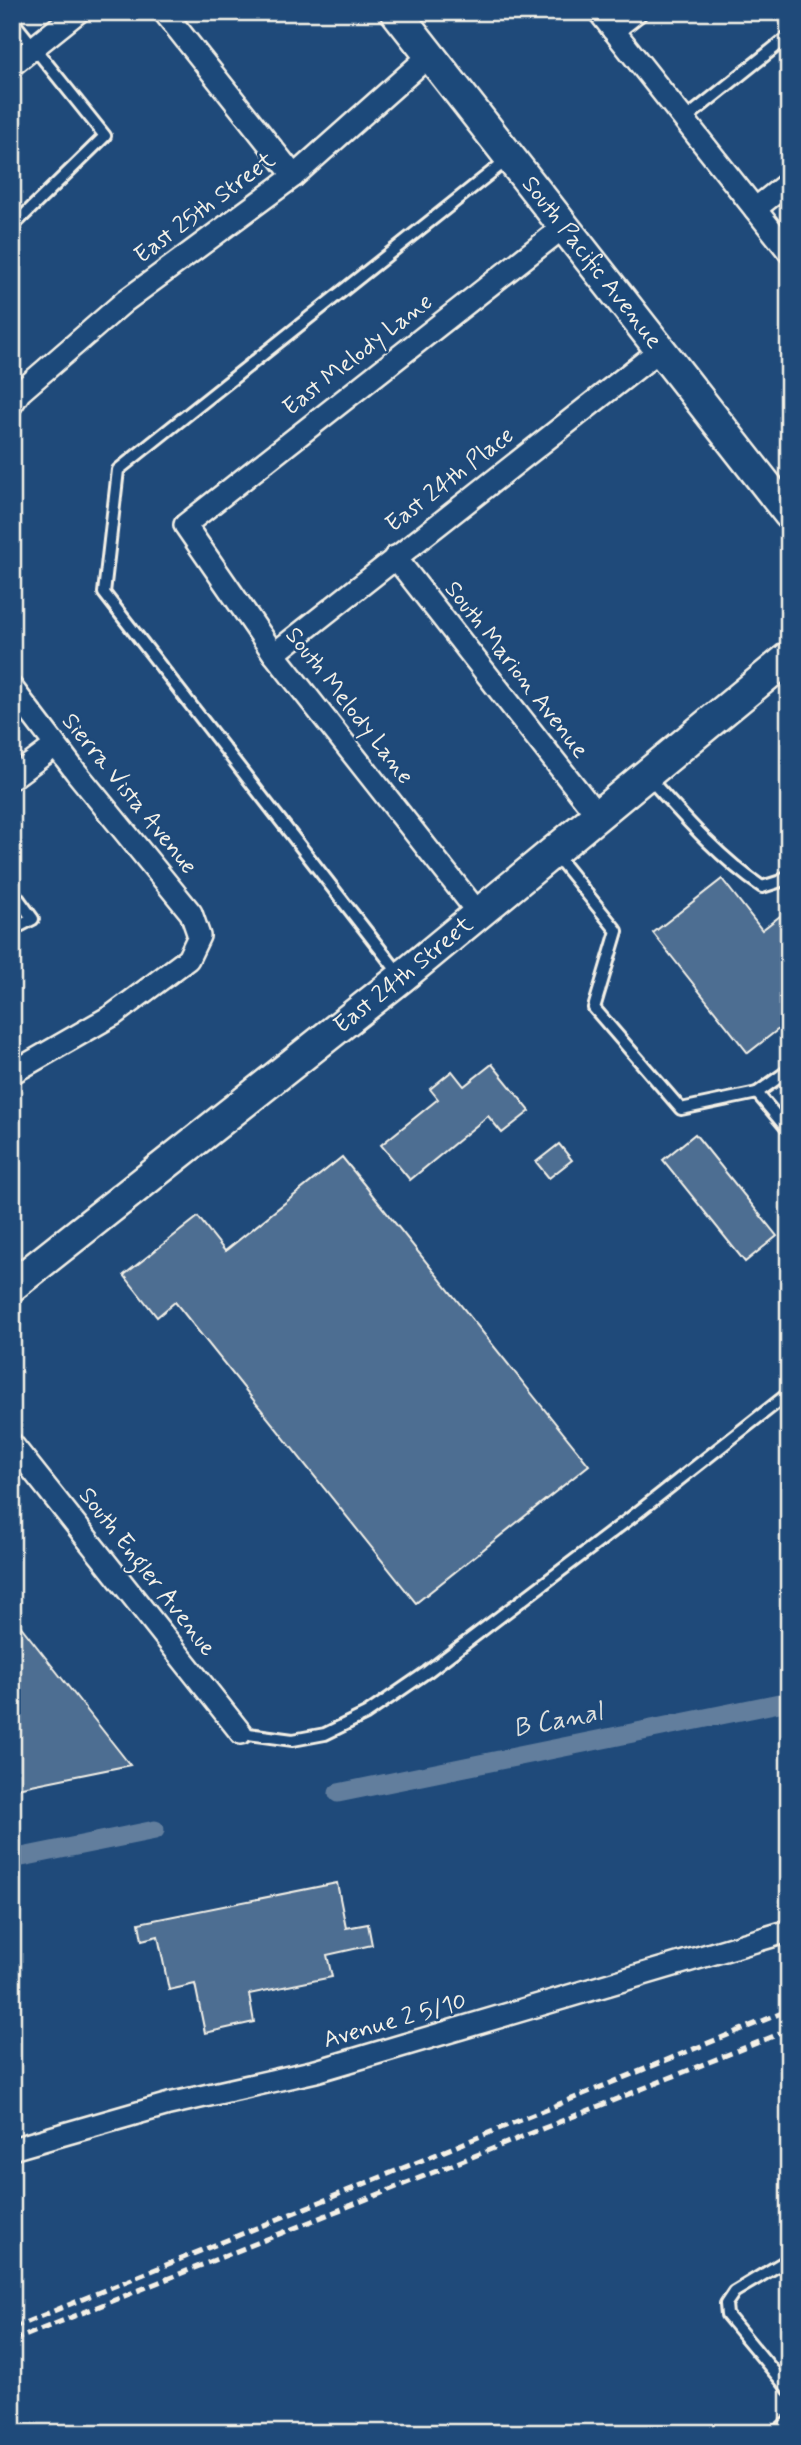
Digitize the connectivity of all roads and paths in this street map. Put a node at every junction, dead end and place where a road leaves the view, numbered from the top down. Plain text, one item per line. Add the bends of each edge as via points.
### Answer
1 (78, 12) edge
2 (164, 12) edge
3 (396, 12) edge
4 (599, 12) edge
5 (636, 12) edge
6 (12, 20) edge
7 (613, 30) junction
8 (789, 36) edge
9 (34, 47) junction
10 (430, 55) junction
11 (12, 65) edge
12 (684, 120) junction
13 (510, 157) junction
14 (294, 176) junction
15 (789, 182) edge
16 (755, 209) junction
17 (565, 226) junction
18 (12, 227) edge
19 (789, 252) edge
20 (661, 349) junction
21 (12, 404) edge
22 (789, 514) edge
23 (185, 524) joint
24 (395, 556) junction
25 (274, 654) junction
26 (789, 657) edge
27 (12, 688) edge
28 (55, 746) junction
29 (646, 775) junction
30 (12, 778) edge
31 (597, 815) junction
32 (554, 852) junction
33 (789, 875) edge
34 (12, 891) edge
35 (478, 914) junction
36 (12, 930) edge
37 (402, 977) junction
38 (789, 1070) edge
39 (12, 1073) edge
40 (757, 1093) junction
41 (789, 1131) edge
42 (12, 1286) edge
43 (789, 1393) edge
44 (12, 1444) edge
45 (241, 1733) joint
46 (789, 1931) edge
47 (12, 2149) edge
48 (789, 2259) edge
49 (789, 2390) edge
50 (789, 2421) edge
51 (775, 2433) edge

1 - 9 street
2 - 14 street
3 - 10 main road, South Pacific Avenue
4 - 7 street
5 - 7 street
6 - 9 lane
7 - 12 street
8 - 12 lane
9 - 11 street
9 - 18 lane via 104,136
10 - 13 main road, South Pacific Avenue
10 - 14 street, East 25th Street
12 - 16 street
13 - 17 main road, South Pacific Avenue
13 - 37 lane via 118,470 104,593
14 - 21 street, East 25th Street via 125,301
15 - 16 street
16 - 19 street
17 - 20 main road, South Pacific Avenue
17 - 23 street, East Melody Lane
20 - 22 main road, South Pacific Avenue
20 - 24 street, East 24th Place
23 - 25 street, South Melody Lane
24 - 25 street, East 24th Place
24 - 31 street, South Marion Avenue
25 - 35 street, South Melody Lane
26 - 29 main road, East 24th Street
27 - 28 street, Sierra Vista Avenue
28 - 30 street
28 - 39 street, Sierra Vista Avenue via 191,914 199,936 188,960 124,1007
29 - 31 main road, East 24th Street
29 - 33 lane via 736,869 762,887
31 - 32 main road, East 24th Street
32 - 35 main road, East 24th Street
32 - 40 lane via 617,931 594,1008 681,1109
34 - 36 lane via 33,919
35 - 37 main road, East 24th Street
37 - 42 main road, East 24th Street
38 - 40 lane
40 - 41 lane
43 - 45 lane via 633,1516 366,1714 326,1734 293,1740
44 - 45 street, South Engler Avenue
46 - 47 street, Avenue 2 5/10 via 316,2071 169,2104
48 - 49 lane via 734,2292 726,2304 727,2315
50 - 51 lane

